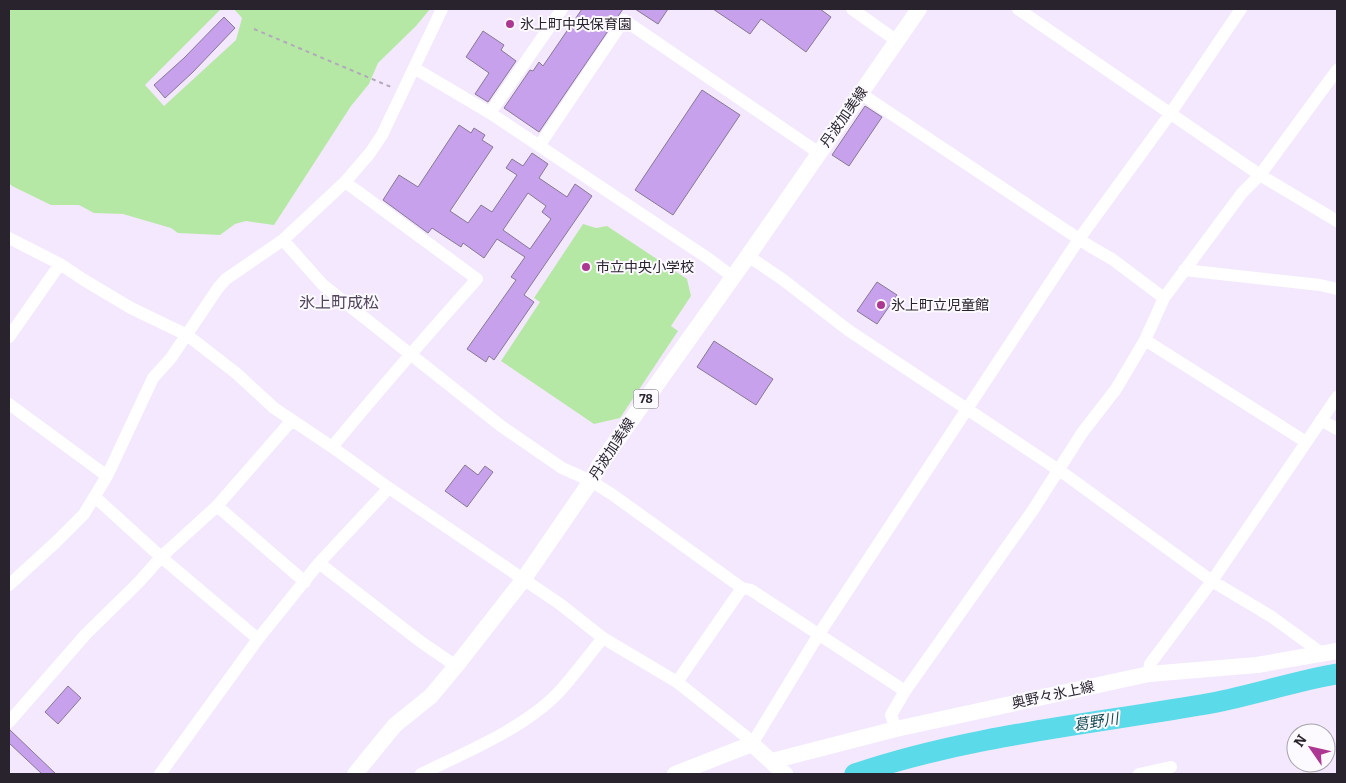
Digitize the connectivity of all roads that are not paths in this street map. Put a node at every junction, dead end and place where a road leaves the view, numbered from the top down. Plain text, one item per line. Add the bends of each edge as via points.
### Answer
1 (442, 9) edge
2 (562, 9) edge
3 (852, 9) edge
4 (919, 9) edge
5 (1018, 9) edge
6 (1241, 9) edge
7 (897, 41) junction
8 (414, 68) junction
9 (1337, 70) edge
10 (860, 93) junction
11 (490, 113) junction
12 (1170, 114) junction
13 (539, 146) junction
14 (819, 153) junction
15 (1260, 175) junction
16 (345, 182) junction
17 (1337, 221) edge
18 (9, 238) edge
19 (1079, 239) junction
20 (283, 240) junction
21 (748, 256) junction
22 (60, 264) junction
23 (1184, 270) junction
24 (733, 276) junction
25 (1337, 289) edge
26 (1164, 298) junction
27 (187, 335) junction
28 (9, 337) edge
29 (1145, 340) junction
30 (411, 356) junction
31 (1337, 397) edge
32 (9, 404) edge
33 (966, 409) junction
34 (292, 420) junction
35 (1321, 420) junction
36 (1337, 429) edge
37 (1306, 442) junction
38 (332, 447) junction
39 (1058, 470) junction
40 (107, 476) junction
41 (591, 482) junction
42 (389, 488) junction
43 (95, 497) junction
44 (217, 506) junction
45 (161, 557) junction
46 (319, 563) junction
47 (523, 580) junction
48 (1212, 581) junction
49 (304, 582) junction
50 (9, 585) edge
51 (742, 588) junction
52 (819, 634) junction
53 (603, 638) junction
54 (258, 639) junction
55 (1330, 653) edge
56 (456, 666) junction
57 (1149, 674) junction
58 (677, 682) junction
59 (905, 691) junction
60 (9, 722) edge
61 (896, 729) junction
62 (752, 744) junction
63 (778, 767) edge
64 (1172, 767) dead end
65 (160, 774) edge
66 (355, 774) edge
67 (421, 774) edge
68 (675, 774) edge
69 (1139, 774) edge

1 - 8 street
2 - 11 street
3 - 7 street
4 - 7 main road, 丹波加美線 / 78
5 - 12 street
6 - 12 street
7 - 10 main road, 丹波加美線 / 78
8 - 11 street
8 - 16 street via 382,135
9 - 15 street
10 - 14 main road, 丹波加美線 / 78
10 - 19 street
11 - 13 street
12 - 15 street
12 - 19 street
13 - 14 street via 624,20
13 - 24 street
14 - 21 main road, 丹波加美線 / 78
15 - 17 street
15 - 23 street via 1242,193
16 - 20 street
16 - 30 street via 477,279
18 - 22 street
19 - 26 street
19 - 33 street
20 - 27 street via 226,279
20 - 30 street via 323,285
21 - 24 main road, 丹波加美線 / 78
21 - 33 street via 848,330
22 - 27 street via 130,308
22 - 28 street
23 - 25 street via 1320,284
23 - 26 street
24 - 41 main road, 丹波加美線 / 78 via 600,464
26 - 29 street
27 - 34 street
27 - 40 street via 153,378
29 - 37 street
29 - 39 street via 1116,389 1082,432
30 - 38 street
30 - 41 street via 516,436 562,468
31 - 35 street
32 - 40 street
33 - 39 street
33 - 52 street
34 - 38 street
34 - 44 street
35 - 36 street
35 - 37 street
37 - 48 street
38 - 42 street
39 - 48 street
39 - 59 street
40 - 43 street
41 - 47 main road, 丹波加美線 / 78
41 - 51 street via 613,494
42 - 46 street
42 - 47 street
43 - 45 street
43 - 50 street via 78,520
44 - 45 street
44 - 49 street
45 - 54 street
45 - 60 street via 86,634
46 - 49 street
46 - 56 street
47 - 53 street
47 - 56 main road, 丹波加美線 / 78
48 - 55 street
48 - 57 street via 1150,664
49 - 54 street
51 - 52 street via 751,590
51 - 58 street
52 - 59 street
52 - 62 street
53 - 58 street
53 - 67 street via 556,695 527,719
54 - 65 street
55 - 57 main road, 奥野々氷上線 via 1257,665
56 - 66 main road, 丹波加美線 / 78 via 431,696 390,732
57 - 61 main road, 奥野々氷上線
58 - 62 street
59 - 61 street via 892,715
61 - 63 main road, 奥野々氷上線
62 - 63 main road
62 - 68 main road
64 - 69 street

